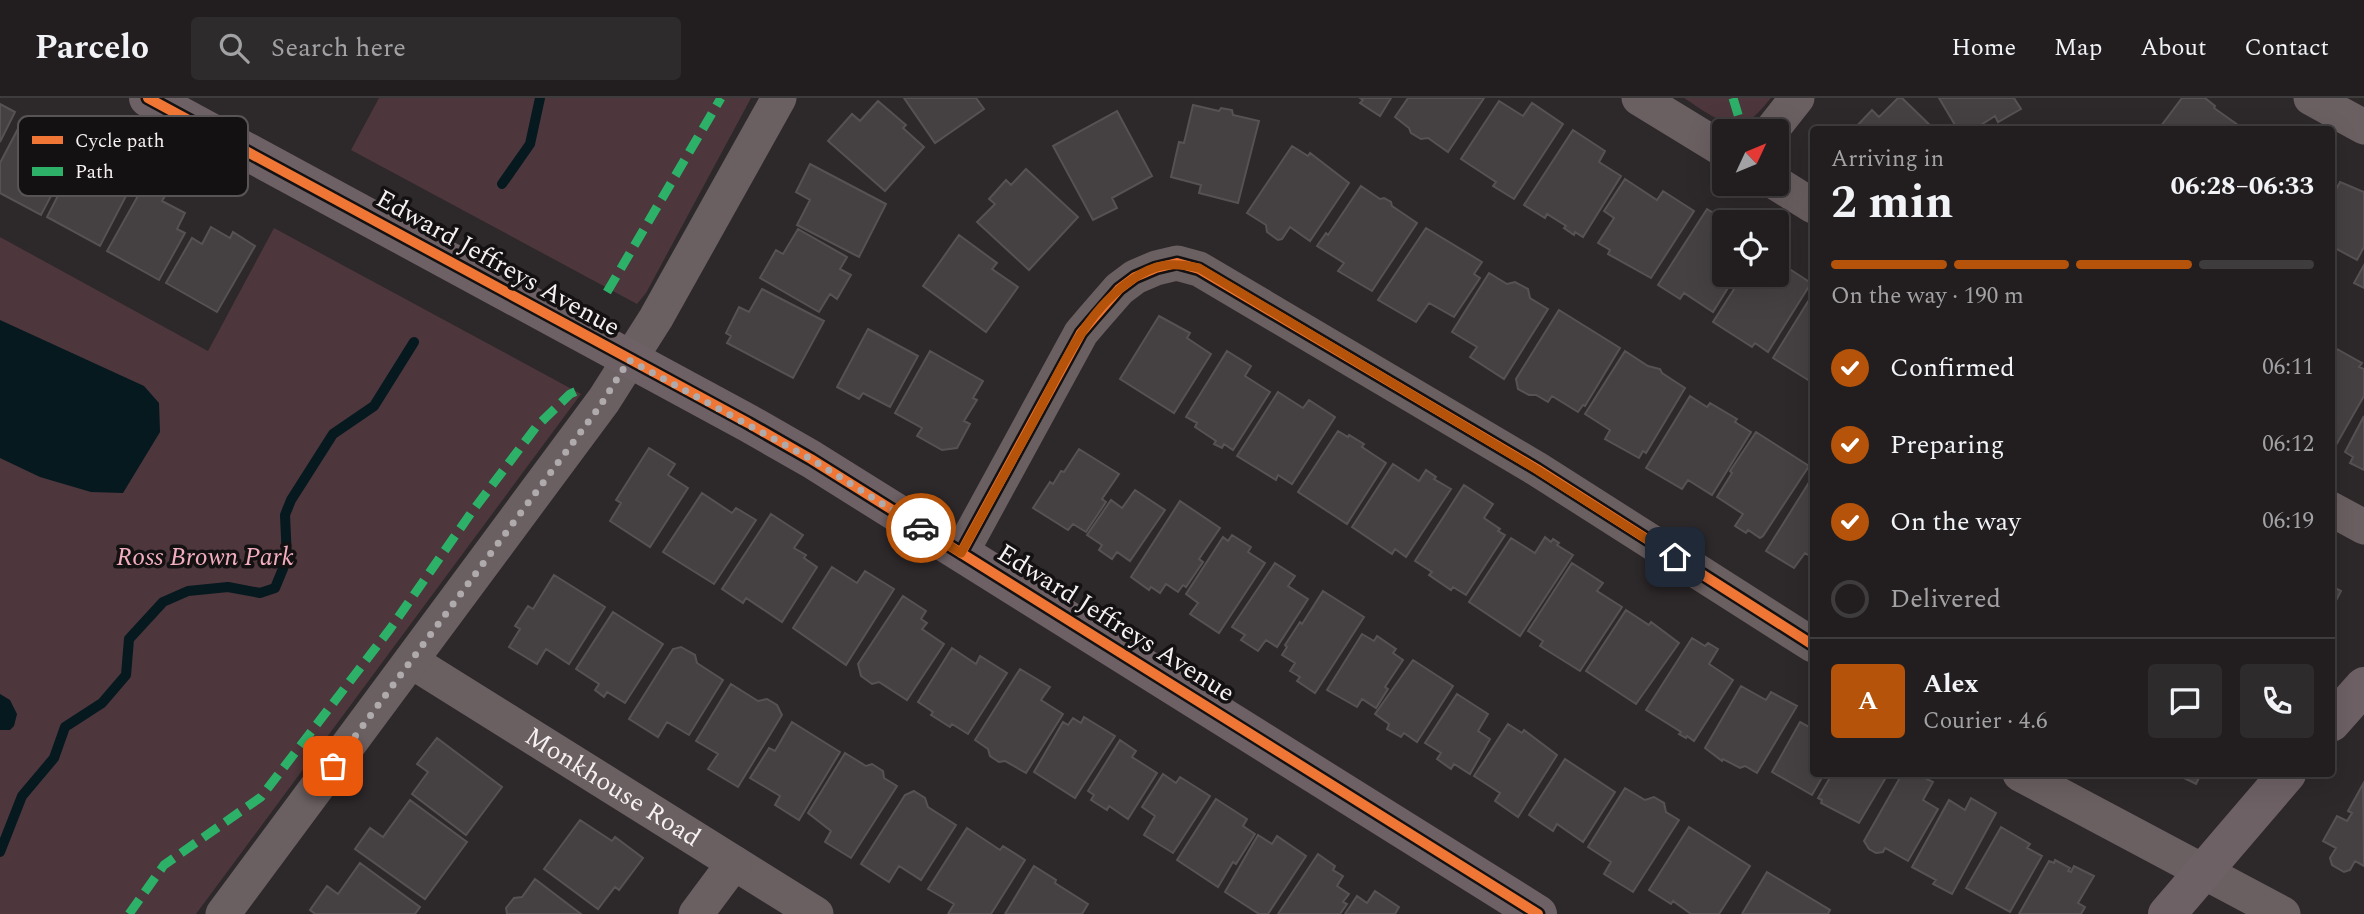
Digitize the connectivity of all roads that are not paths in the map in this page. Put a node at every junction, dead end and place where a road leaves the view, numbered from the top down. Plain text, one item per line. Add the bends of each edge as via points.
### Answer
1 (148, 98) edge
2 (779, 98) edge
3 (1639, 98) edge
4 (1797, 98) edge
5 (2311, 98) edge
6 (181, 116) edge
7 (1781, 119) edge
8 (2364, 127) edge
9 (1712, 143) edge
10 (248, 152) edge
11 (1789, 191) edge
12 (1810, 204) edge
13 (629, 360) junction
14 (2335, 511) edge
15 (2364, 527) edge
16 (961, 553) junction
17 (1810, 643) edge
18 (411, 661) junction
19 (2364, 686) edge
20 (2335, 719) edge
21 (2026, 777) edge
22 (2284, 777) edge
23 (734, 863) junction
24 (2202, 871) junction
25 (223, 914) edge
26 (696, 914) edge
27 (816, 914) edge
28 (1538, 914) edge
29 (2167, 914) edge
30 (2283, 914) edge

1 - 6 street, Edward Jeffreys Avenue
2 - 13 street
3 - 9 street
4 - 7 street
5 - 8 street
10 - 13 street, Edward Jeffreys Avenue
11 - 12 street
13 - 16 street, Edward Jeffreys Avenue via 811,459
13 - 18 street
14 - 15 street
16 - 17 street via 1081,333 1135,277 1177,263 1199,268 1525,462
16 - 28 street, Edward Jeffreys Avenue
18 - 23 street, Monkhouse Road
18 - 25 street
19 - 20 street
21 - 24 street
22 - 24 street
23 - 26 street
23 - 27 street, Monkhouse Road
24 - 29 street
24 - 30 street

